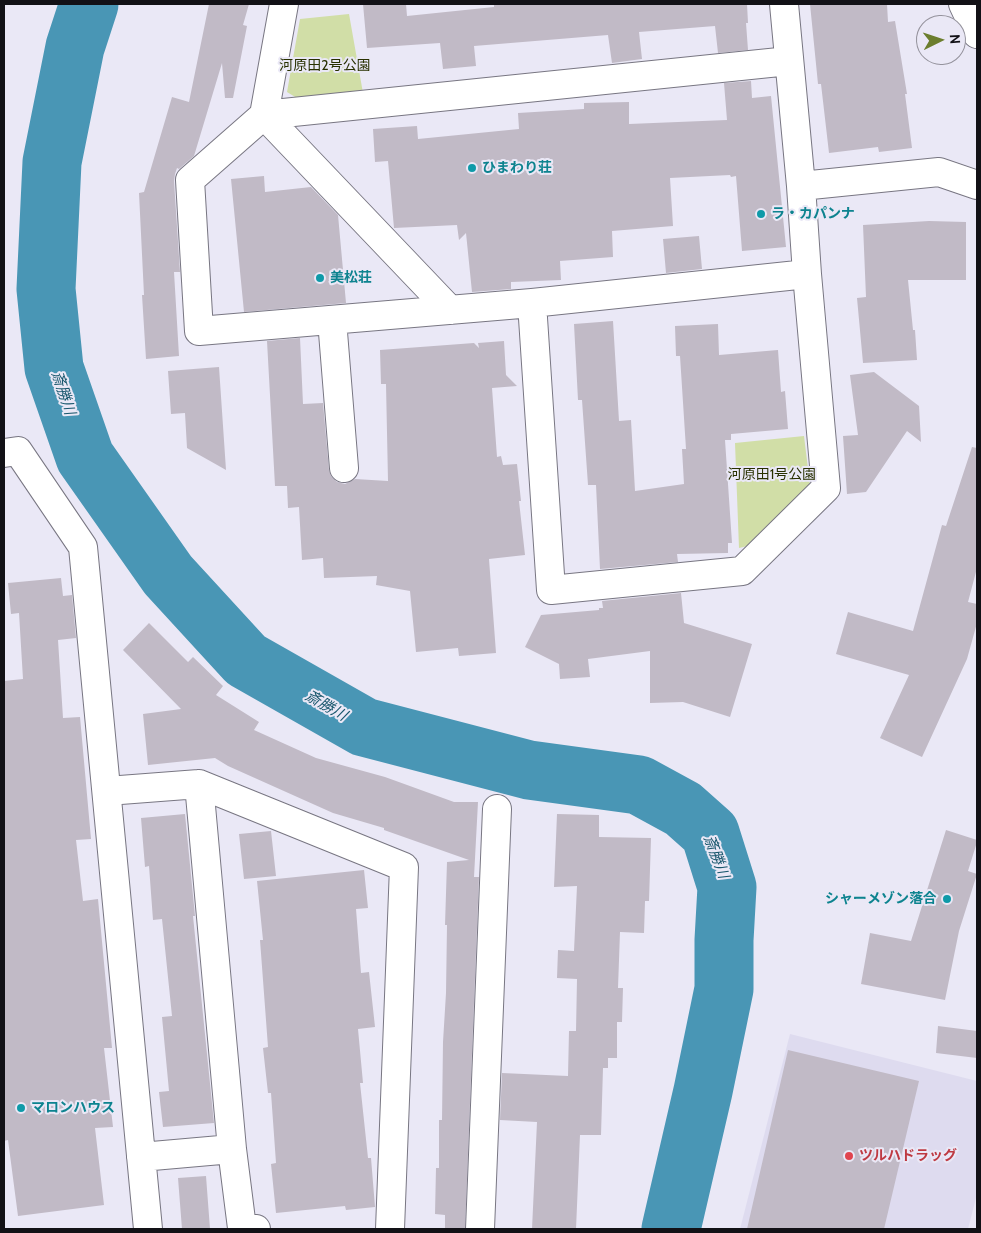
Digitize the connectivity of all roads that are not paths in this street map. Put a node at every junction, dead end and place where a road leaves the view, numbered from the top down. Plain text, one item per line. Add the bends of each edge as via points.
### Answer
1 (284, 4) edge
2 (784, 4) edge
3 (963, 4) edge
4 (977, 34) edge
5 (789, 61) junction
6 (264, 115) junction
7 (977, 185) edge
8 (802, 186) junction
9 (807, 274) junction
10 (532, 304) junction
11 (450, 310) junction
12 (332, 320) junction
13 (4, 452) edge
14 (344, 468) dead end
15 (200, 784) junction
16 (107, 791) junction
17 (498, 809) dead end
18 (232, 1149) junction
19 (141, 1157) junction
20 (148, 1229) edge
21 (256, 1229) edge
22 (390, 1229) edge
23 (480, 1229) edge

1 - 6 street
2 - 5 street
3 - 4 street
5 - 6 street
5 - 8 street
6 - 11 street
6 - 12 street via 190,180 199,331
7 - 8 street via 939,172
8 - 9 street
9 - 10 street
9 - 10 street via 826,488 742,571 551,590
10 - 11 street
11 - 12 street
12 - 14 street
13 - 16 street via 18,451 83,547
15 - 16 street
15 - 18 street
15 - 22 street via 404,867
16 - 19 street
17 - 23 street
18 - 19 street
18 - 21 street via 242,1228
19 - 20 street

